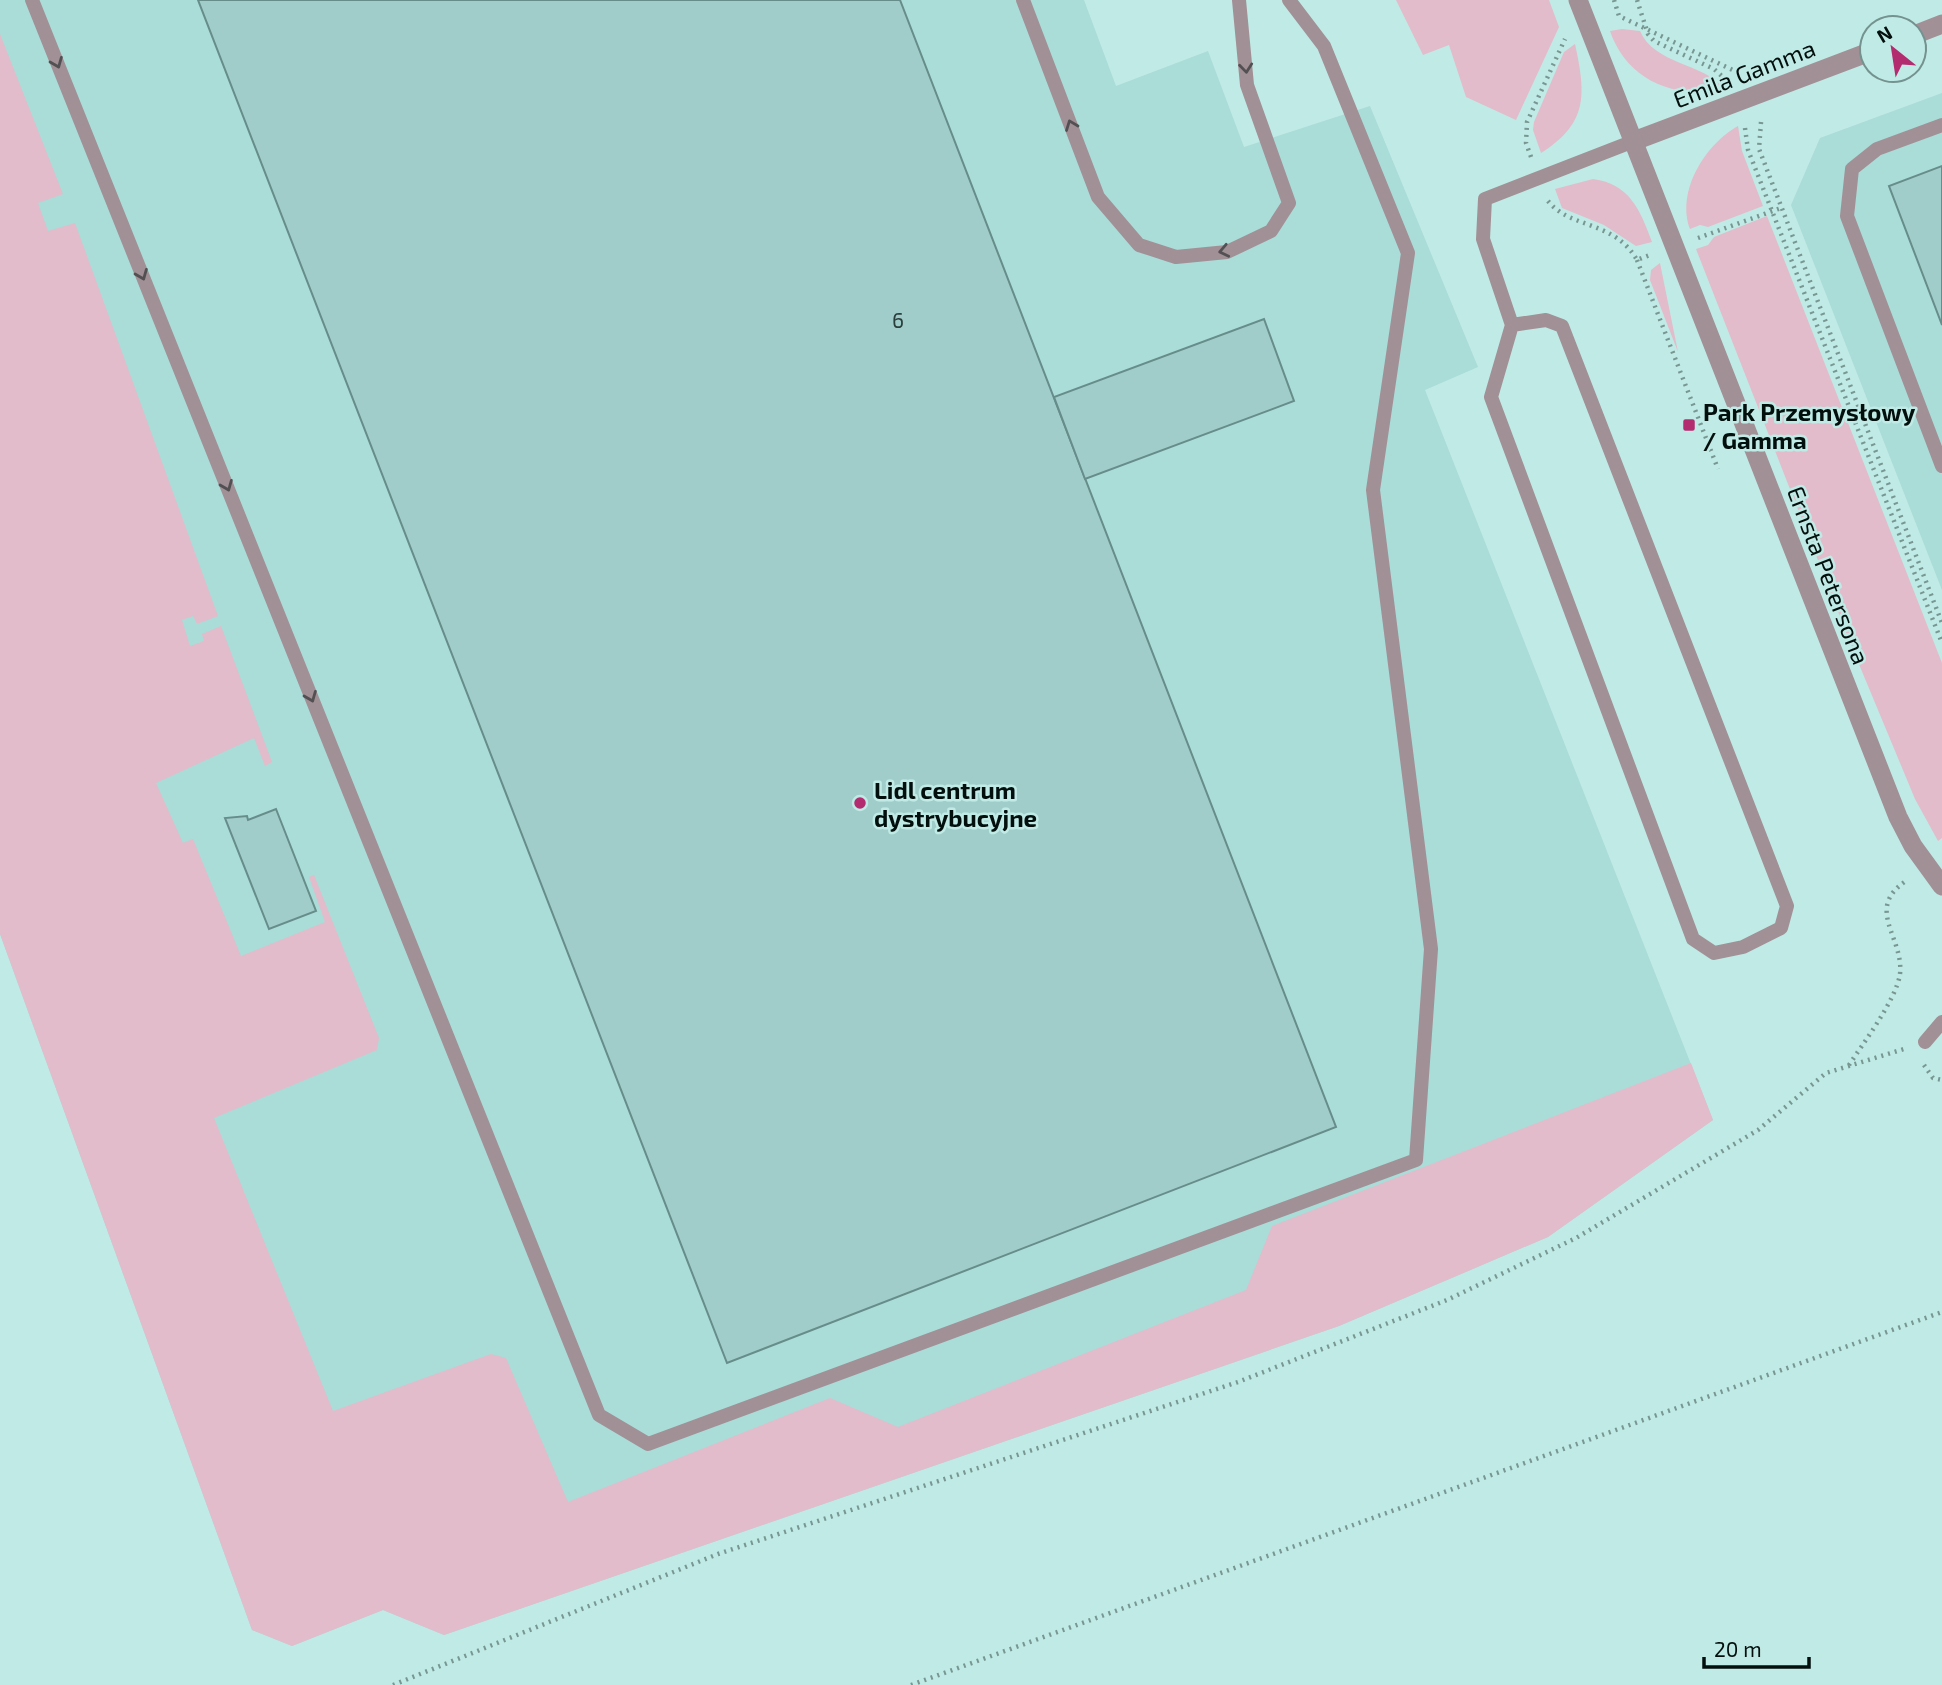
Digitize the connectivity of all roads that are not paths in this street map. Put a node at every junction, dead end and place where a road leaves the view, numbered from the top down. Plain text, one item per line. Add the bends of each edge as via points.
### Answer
1 (32, 0) edge
2 (1023, 0) edge
3 (1239, 0) edge
4 (1289, 0) edge
5 (1578, 0) edge
6 (1858, 56) edge
7 (1942, 125) edge
8 (1634, 141) junction
9 (1512, 325) junction
10 (1942, 466) edge
11 (1942, 886) edge
12 (1942, 1022) edge
13 (1926, 1042) road end

1 -> 4 lane via 599,1415 648,1444 1416,1160 1431,949 1373,490 1408,253 1324,46
3 -> 2 lane via 1247,85 1289,204 1271,231 1238,248 1176,257 1139,245 1098,197
5 - 8 street, Ernsta Petersona
6 - 8 street, Emila Gamma
7 - 10 lane via 1877,149 1852,169 1847,216
8 - 9 lane via 1485,199 1483,239
8 - 11 street, Ernsta Petersona via 1898,817
9 - 9 lane via 1491,397 1693,939 1714,953 1743,947 1782,928 1787,906 1562,326 1546,320
12 - 13 lane

